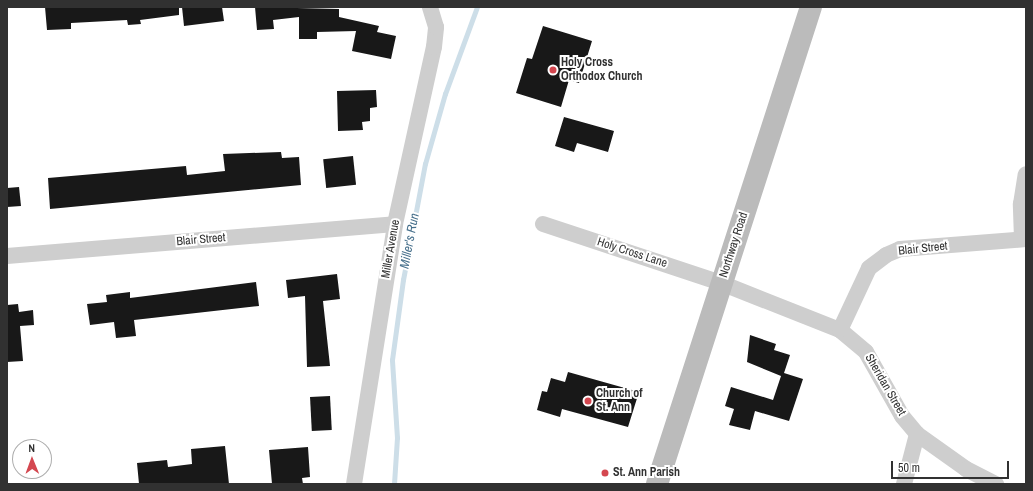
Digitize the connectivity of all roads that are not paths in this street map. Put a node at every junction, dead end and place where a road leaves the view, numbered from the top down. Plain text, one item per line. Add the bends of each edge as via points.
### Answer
1 (811, 7) edge
2 (432, 12) edge
3 (1026, 174) edge
4 (395, 224) junction
5 (543, 224) dead end
6 (1024, 239) edge
7 (7, 256) edge
8 (721, 283) junction
9 (840, 330) junction
10 (917, 434) junction
11 (354, 484) edge
12 (657, 484) edge
13 (904, 484) edge
14 (996, 484) edge

1 - 8 street, Northway Road
2 - 4 street, Miller Avenue via 434,47
3 - 6 street via 1021,204
4 - 7 street, Blair Street
4 - 11 street, Miller Avenue
5 - 8 street, Holy Cross Lane
6 - 9 street, Blair Street via 900,250 886,255 869,268
8 - 9 street, Sheridan Street
8 - 12 street, Northway Road
9 - 10 street, Sheridan Street via 866,352 902,416
10 - 13 street
10 - 14 street, Sheridan Street via 966,468

